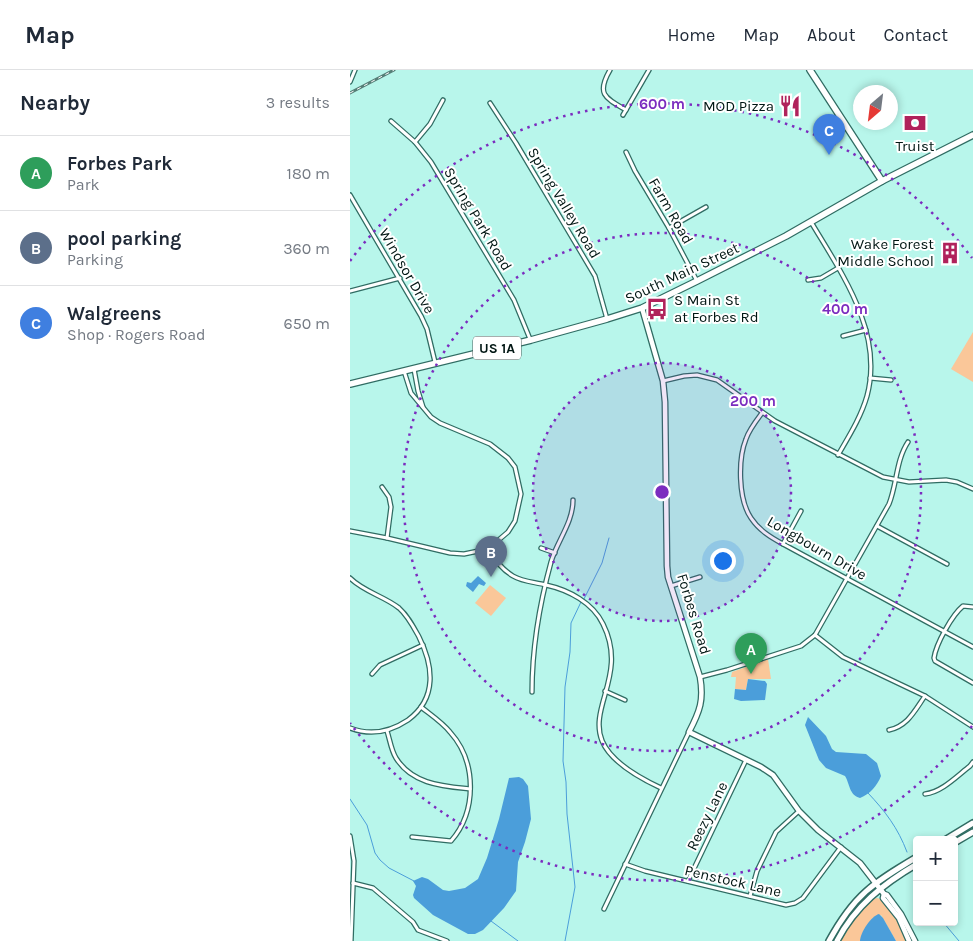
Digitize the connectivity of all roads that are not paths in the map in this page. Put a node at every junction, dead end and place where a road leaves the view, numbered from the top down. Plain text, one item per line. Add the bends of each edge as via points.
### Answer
1 (355, 70) edge
2 (610, 70) edge
3 (649, 70) edge
4 (810, 70) edge
5 (350, 82) edge
6 (443, 100) dead end
7 (490, 103) dead end
8 (626, 110) junction
9 (623, 115) dead end
10 (391, 122) dead end
11 (973, 135) edge
12 (415, 142) junction
13 (626, 152) dead end
14 (882, 181) junction
15 (350, 195) edge
16 (706, 207) dead end
17 (812, 222) junction
18 (669, 228) junction
19 (838, 268) junction
20 (400, 278) junction
21 (808, 280) dead end
22 (697, 281) junction
23 (350, 291) edge
24 (642, 308) junction
25 (607, 319) junction
26 (866, 330) junction
27 (843, 336) dead end
28 (531, 340) junction
29 (435, 362) junction
30 (414, 368) junction
31 (404, 370) junction
32 (870, 378) junction
33 (663, 380) junction
34 (891, 380) dead end
35 (350, 384) edge
36 (423, 407) junction
37 (762, 413) junction
38 (908, 442) dead end
39 (838, 455) junction
40 (896, 480) junction
41 (382, 487) dead end
42 (973, 489) edge
43 (573, 500) dead end
44 (801, 511) dead end
45 (877, 526) junction
46 (350, 532) edge
47 (386, 538) junction
48 (783, 544) junction
49 (541, 548) dead end
50 (488, 549) junction
51 (555, 553) junction
52 (947, 564) dead end
53 (700, 577) dead end
54 (350, 578) edge
55 (847, 579) junction
56 (546, 585) junction
57 (671, 586) junction
58 (973, 607) edge
59 (945, 633) junction
60 (815, 635) junction
61 (423, 645) junction
62 (973, 647) edge
63 (372, 674) dead end
64 (700, 676) junction
65 (973, 682) edge
66 (605, 691) junction
67 (532, 692) dead end
68 (925, 696) junction
69 (624, 700) dead end
70 (421, 707) junction
71 (973, 727) edge
72 (350, 728) edge
73 (889, 730) dead end
74 (387, 731) junction
75 (689, 732) junction
76 (746, 760) junction
77 (973, 762) edge
78 (662, 788) junction
79 (470, 789) junction
80 (925, 794) dead end
81 (799, 810) junction
82 (973, 823) edge
83 (973, 832) edge
84 (350, 836) edge
85 (952, 836) edge
86 (412, 837) dead end
87 (958, 841) edge
88 (841, 846) junction
89 (913, 860) edge
90 (625, 864) junction
91 (913, 866) edge
92 (688, 882) junction
93 (353, 883) junction
94 (878, 885) junction
95 (884, 894) junction
96 (750, 896) junction
97 (604, 909) dead end
98 (351, 941) edge
99 (447, 941) edge
100 (829, 941) edge
101 (837, 941) edge
102 (909, 941) edge
103 (915, 941) edge

1 - 5 street
2 - 8 street via 602,87 605,96
3 - 8 street
4 - 14 main road
6 - 12 street
7 - 25 street, Spring Valley Road via 595,276
8 - 9 street
10 - 12 street, Spring Park Road
11 - 14 main road, South Main Street / US 1A
12 - 28 street, Spring Park Road via 431,162 514,300
13 - 18 street, Farm Road
14 - 17 main road, South Main Street / US 1A
15 - 20 street, Windsor Drive
16 - 18 street
17 - 19 street
17 - 22 main road, South Main Street / US 1A
18 - 22 street, Farm Road
19 - 21 street via 821,278
19 - 26 street via 858,304
20 - 23 street
20 - 29 street, Windsor Drive via 424,322
22 - 24 main road, South Main Street / US 1A
24 - 25 main road, South Main Street / US 1A
24 - 33 street, Forbes Road
25 - 28 main road, South Main Street / US 1A
26 - 27 street
26 - 32 street
28 - 29 main road, South Main Street / US 1A
29 - 30 main road, South Main Street / US 1A
30 - 31 main road, South Main Street / US 1A
30 - 36 street
31 - 35 main road, South Main Street / US 1A
31 - 36 street via 411,393
32 - 34 street
32 - 39 street via 862,408
33 - 37 street via 697,375 712,378
33 - 57 street, Forbes Road via 667,566
36 - 50 street via 440,423 490,444 515,467 521,494 515,521 508,532
37 - 39 street
37 - 48 street, Longbourn Drive via 743,447 743,499 750,518
38 - 40 street
39 - 40 street
40 - 42 street via 946,480
40 - 45 street via 891,499
41 - 47 street via 391,507
43 - 51 street via 573,511
44 - 48 street
45 - 52 street
45 - 55 street
46 - 47 street
47 - 50 street via 450,554
48 - 55 street, Longbourn Drive
49 - 51 street
50 - 56 street via 514,577
51 - 56 street
53 - 57 street
54 - 61 street via 398,607 412,623
55 - 59 street, Longbourn Drive
55 - 60 street
56 - 66 street via 581,599 602,622 610,638 612,653
56 - 67 street via 534,638
57 - 64 street, Forbes Road
58 - 59 street via 963,606 958,610
59 - 62 street, Longbourn Drive
59 - 65 street via 934,653 935,661
60 - 64 street via 800,646
60 - 68 street via 843,657
61 - 63 street via 380,665
61 - 70 street via 431,676
64 - 75 street, Forbes Road via 702,702
66 - 69 street
66 - 78 street via 598,718 604,745 626,769
68 - 71 street
68 - 73 street via 904,724
70 - 74 street
70 - 79 street via 457,742 469,768
72 - 74 street via 366,732
74 - 79 street via 395,756 412,774 431,784
75 - 76 street
75 - 78 street, Forbes Road
76 - 81 street via 773,775
76 - 92 street, Reezy Lane
77 - 80 street via 933,793
78 - 90 street, Forbes Road
79 - 86 street via 468,811 451,841
81 - 88 street via 818,830
81 - 96 street via 776,832 757,872
82 - 85 main road
83 - 87 main road
84 - 93 street
88 - 94 street
88 - 96 street, Penstock Lane via 803,898 795,904 786,905
89 - 94 main road
90 - 92 street, Penstock Lane
90 - 97 street, Forbes Road
91 - 94 main road
92 - 96 street, Penstock Lane
93 - 98 street
93 - 99 street via 373,888 418,930
94 - 95 street
94 - 100 main road via 851,906
94 - 101 main road via 852,916
95 - 102 street via 883,898 899,918
95 - 103 street via 901,914

